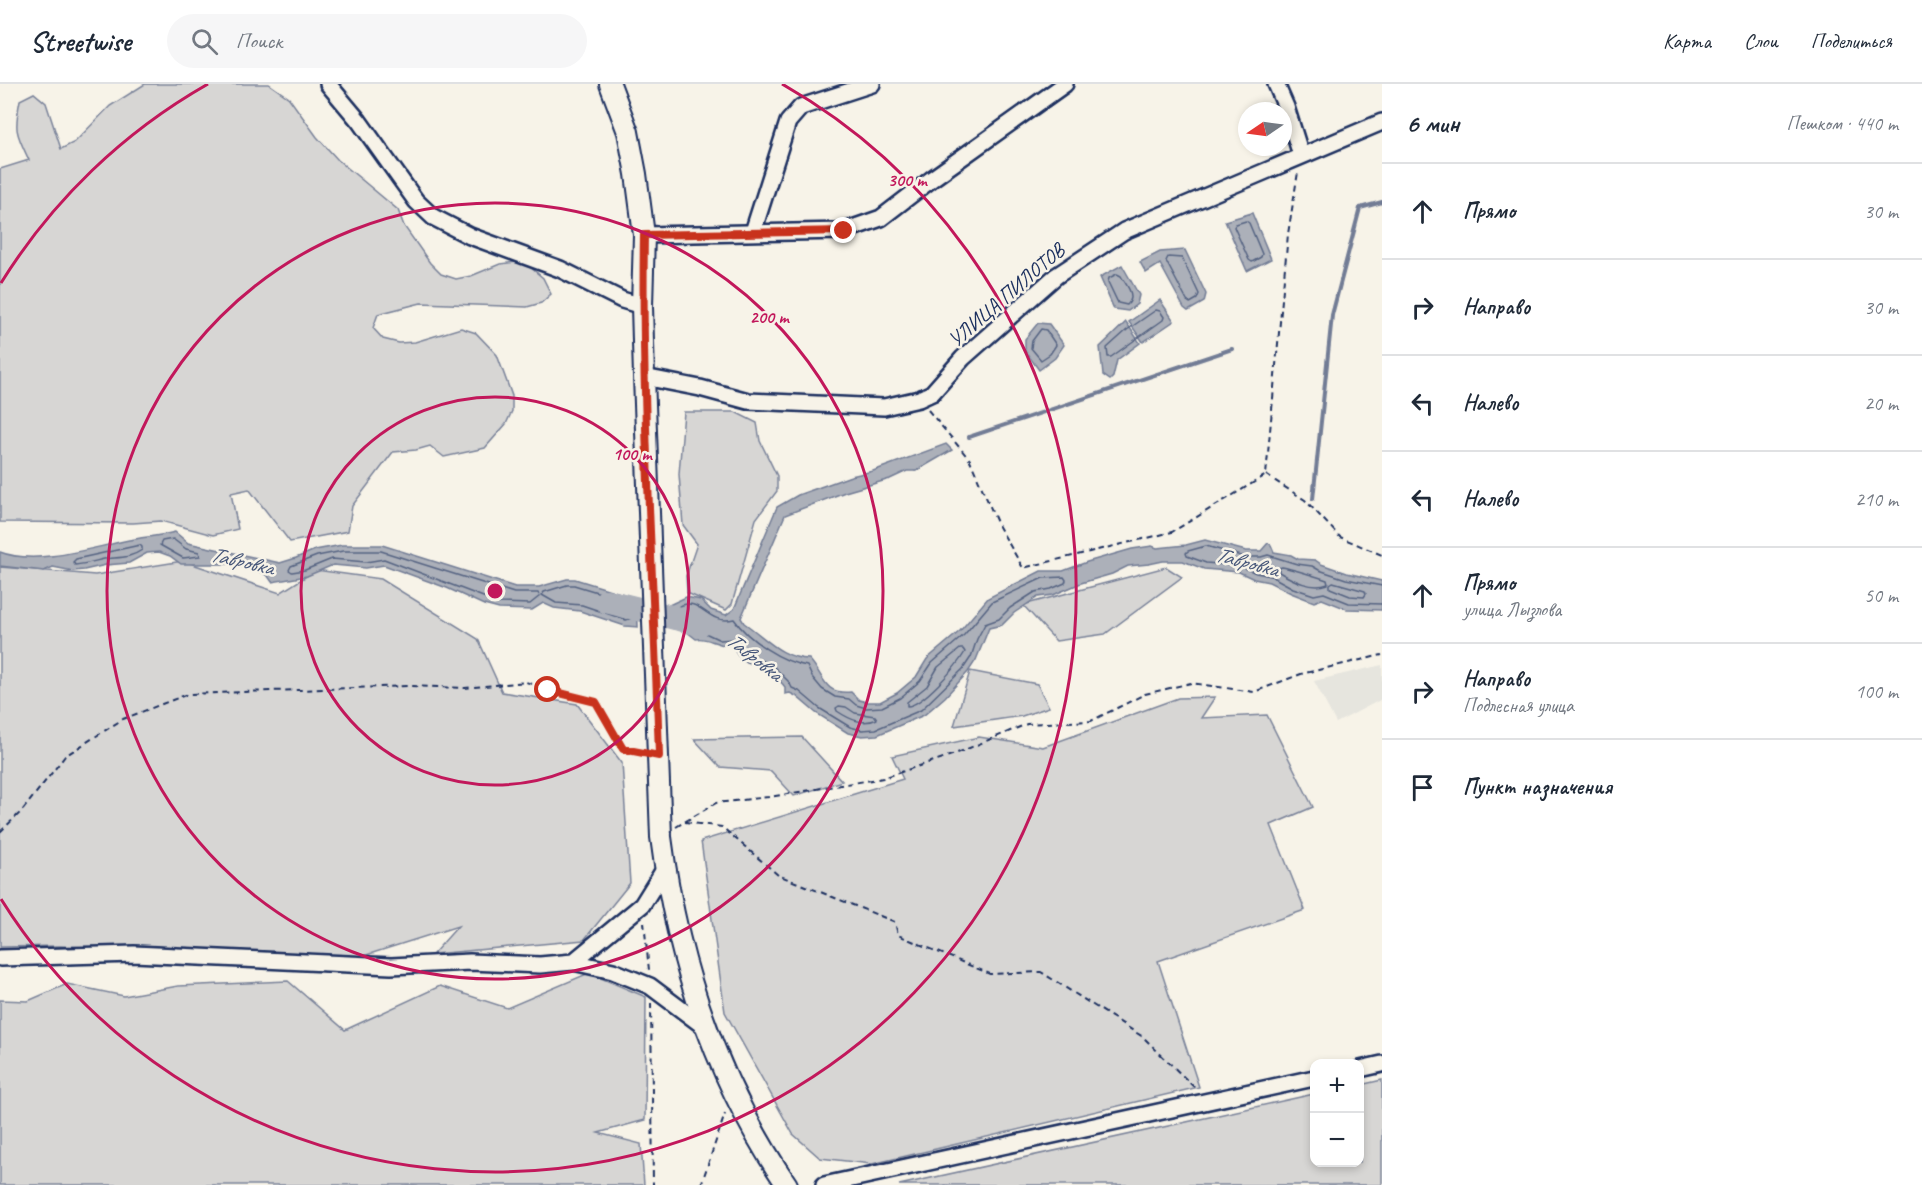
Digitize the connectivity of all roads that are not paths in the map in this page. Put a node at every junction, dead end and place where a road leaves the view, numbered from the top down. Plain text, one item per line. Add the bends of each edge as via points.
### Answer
1 (328, 84) edge
2 (610, 84) edge
3 (872, 84) edge
4 (1065, 84) edge
5 (1276, 84) edge
6 (1382, 122) edge
7 (1301, 155) junction
8 (753, 232) junction
9 (644, 235) junction
10 (642, 306) junction
11 (644, 377) junction
12 (665, 868) junction
13 (0, 958) edge
14 (573, 962) junction
15 (706, 1028) junction
16 (1382, 1064) edge
17 (1364, 1068) edge
18 (1310, 1079) edge
19 (787, 1185) edge
20 (824, 1185) edge

1 - 10 street via 416,201 433,217
2 - 9 street via 628,132
3 - 8 street via 801,107 788,122
4 - 8 street via 881,218 844,231
5 - 7 street
6 - 7 street, УЛИЦА ПИЛОТОВ
7 - 11 street, УЛИЦА ПИЛОТОВ via 1169,210 1102,244 1056,276 963,358 932,393 919,399 884,406 748,401
8 - 9 street
9 - 10 street
10 - 11 street
11 - 12 street
12 - 14 street via 642,905
12 - 15 street via 682,951
13 - 14 street via 134,954 391,966
14 - 15 street via 614,971 651,987
15 - 19 street via 732,1093
16 - 17 street
18 - 20 street

